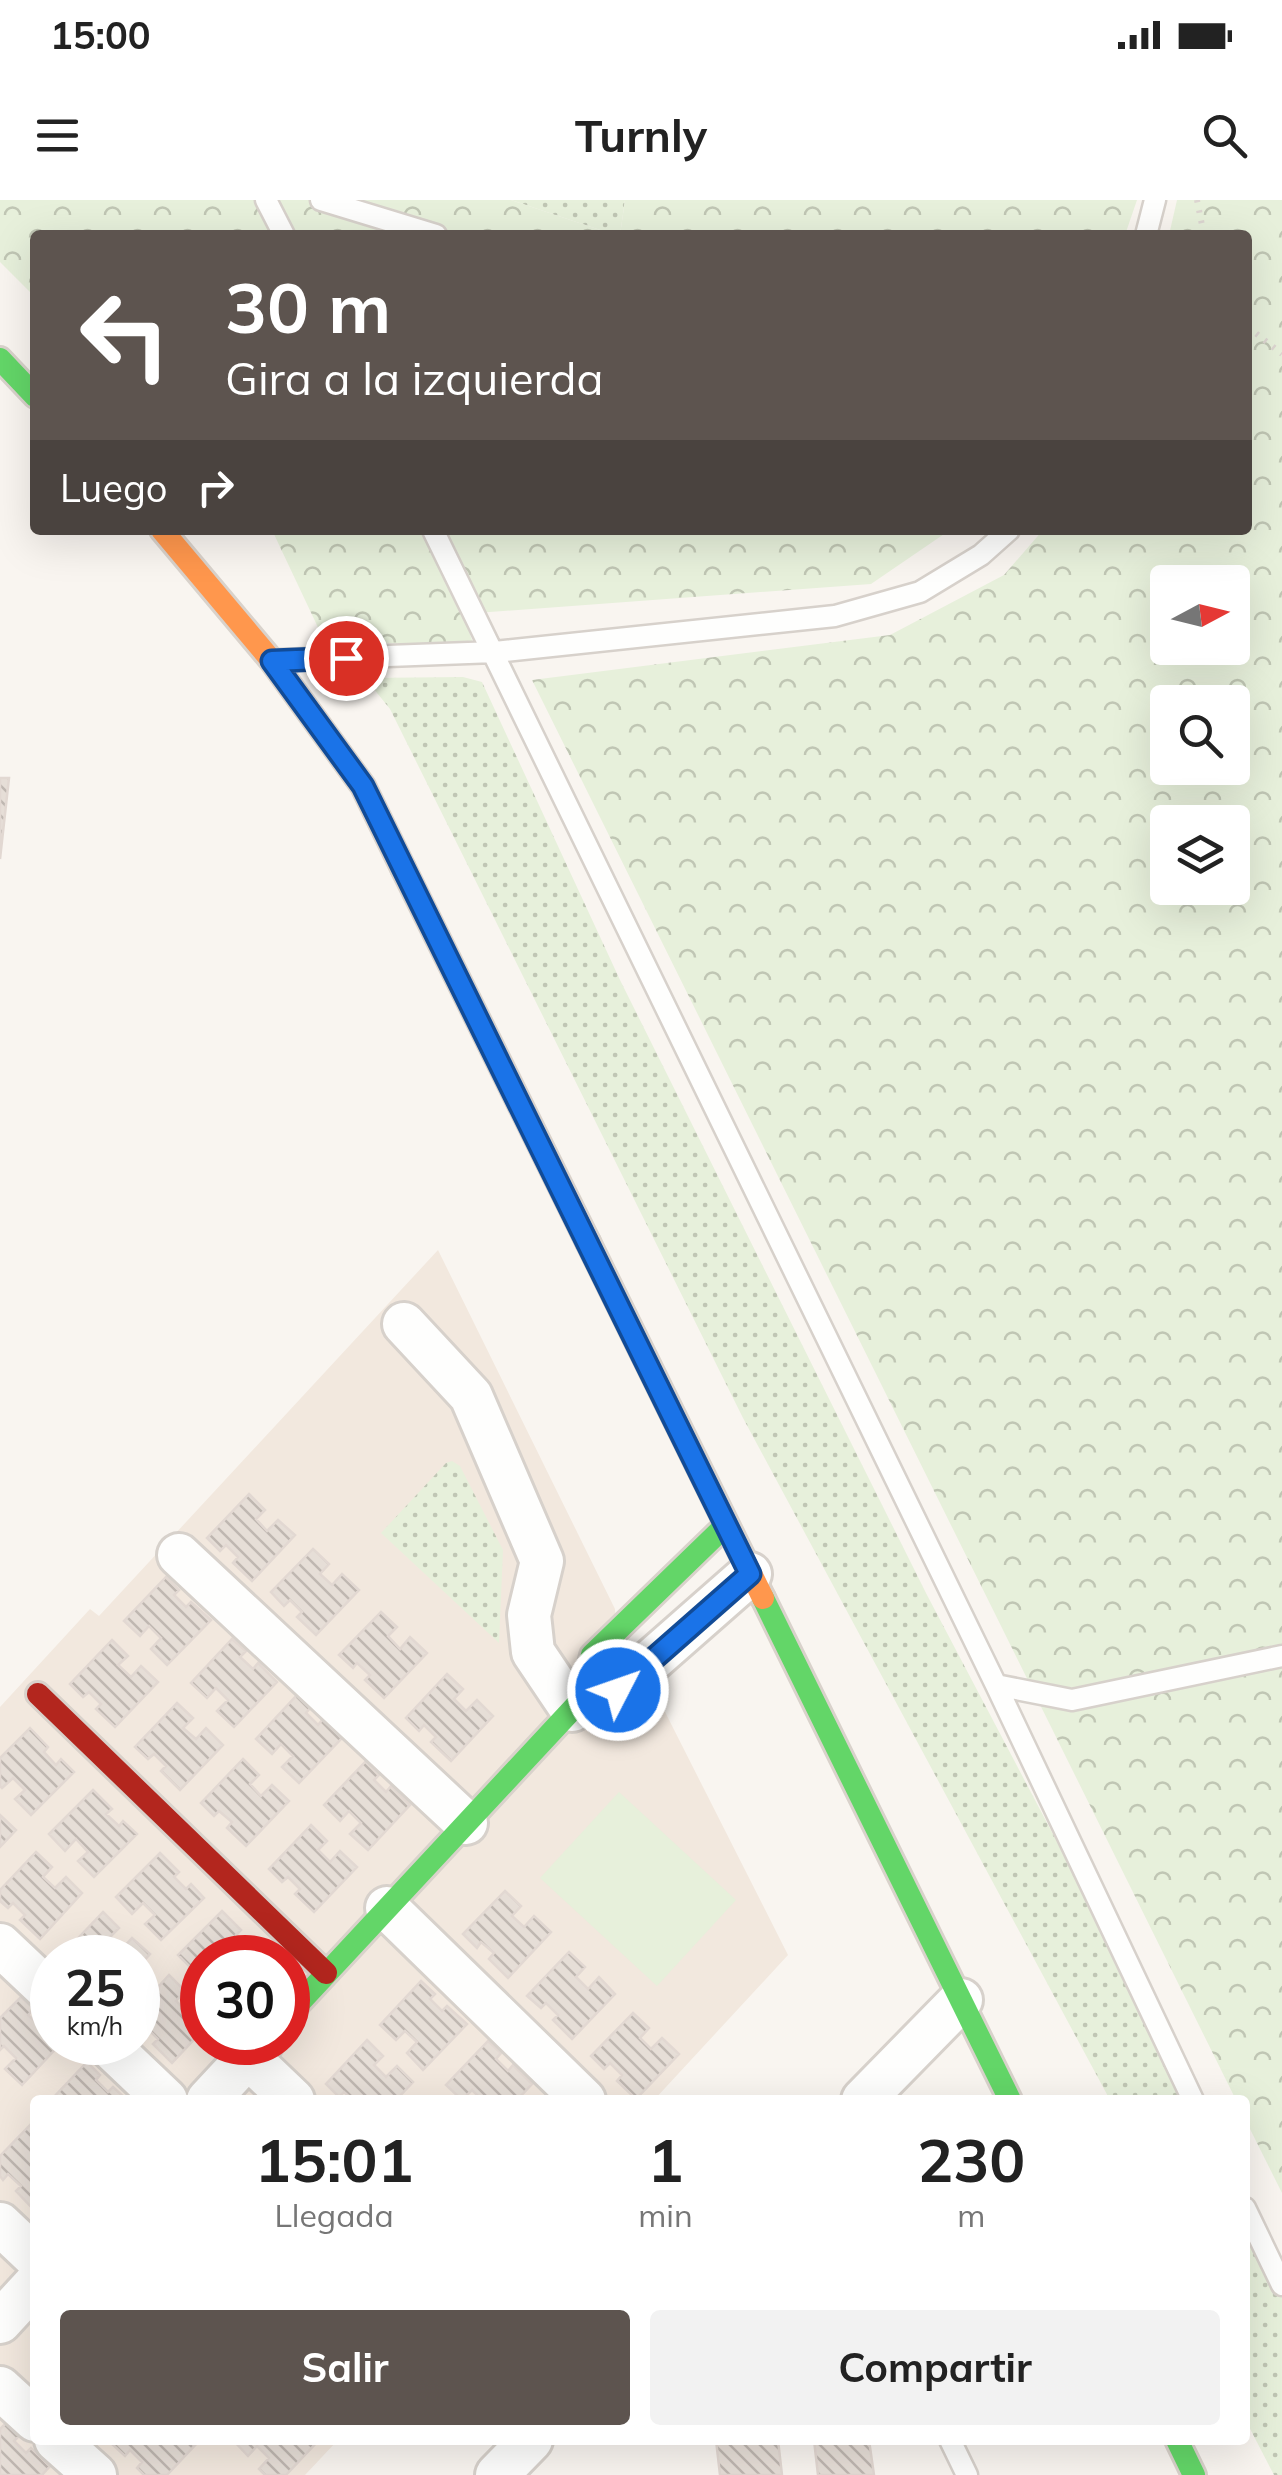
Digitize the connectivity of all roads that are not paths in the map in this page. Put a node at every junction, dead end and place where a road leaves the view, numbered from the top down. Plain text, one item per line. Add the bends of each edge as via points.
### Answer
1 (266, 200) edge
2 (321, 200) edge
3 (1155, 200) edge
4 (281, 230) edge
5 (420, 230) edge
6 (1147, 230) edge
7 (0, 359) edge
8 (30, 391) edge
9 (166, 535) edge
10 (436, 535) edge
11 (1003, 535) edge
12 (494, 652) junction
13 (272, 661) junction
14 (404, 1324) dead end
15 (725, 1526) junction
16 (179, 1555) dead end
17 (750, 1574) junction
18 (1282, 1656) edge
19 (996, 1685) junction
20 (38, 1694) dead end
21 (577, 1705) junction
22 (466, 1824) junction
23 (387, 1908) junction
24 (0, 1944) edge
25 (30, 1973) edge
26 (326, 1974) junction
27 (310, 1991) edge
28 (961, 2000) junction
29 (129, 2065) edge
30 (241, 2065) edge
31 (266, 2065) edge
32 (161, 2095) edge
33 (213, 2095) edge
34 (289, 2095) edge
35 (579, 2095) edge
36 (868, 2095) edge
37 (1008, 2095) edge
38 (1192, 2095) edge
39 (1250, 2219) edge
40 (0, 2224) edge
41 (30, 2252) edge
42 (1282, 2286) edge
43 (30, 2289) edge
44 (0, 2322) edge
45 (0, 2388) edge
46 (30, 2415) edge
47 (62, 2445) edge
48 (526, 2445) edge
49 (952, 2445) edge
50 (1179, 2445) edge
51 (95, 2475) edge
52 (497, 2475) edge
53 (966, 2475) edge
54 (1194, 2475) edge

1 - 4 lane
2 - 5 lane
3 - 6 lane
7 - 8 street
9 - 13 street
10 - 12 lane
11 - 12 lane via 920,592 835,616
12 - 13 lane
12 - 19 lane
13 - 15 street via 363,786
14 - 21 street via 471,1396 542,1561 529,1615 533,1652
15 - 17 street
15 - 21 street via 592,1655
16 - 22 street
17 - 21 street via 618,1690
17 - 28 street
18 - 19 lane via 1072,1700
19 - 38 lane
20 - 26 street
21 - 22 street
22 - 23 street
23 - 26 street
23 - 35 street
24 - 25 street
26 - 27 street
28 - 36 street
28 - 37 street
29 - 32 street
30 - 33 street
31 - 34 street
39 - 42 lane
40 - 41 street
43 - 44 street
45 - 46 street
47 - 51 street
48 - 52 street
49 - 53 lane
50 - 54 street

